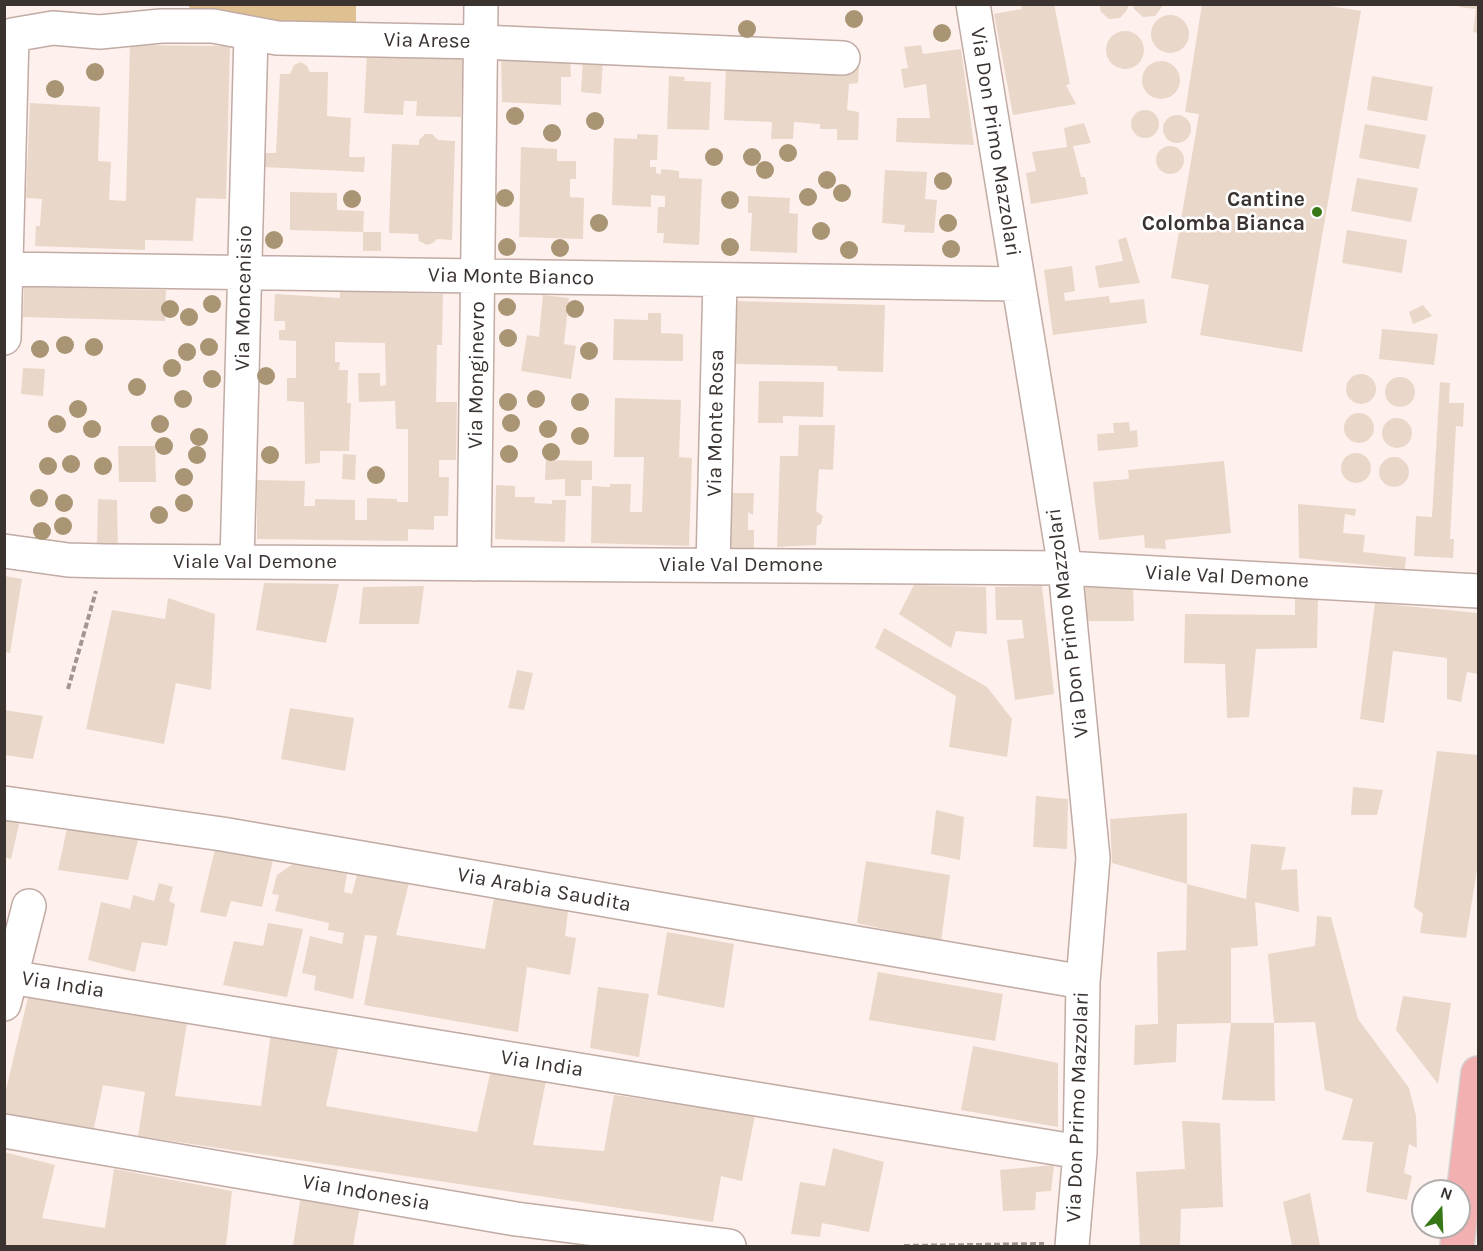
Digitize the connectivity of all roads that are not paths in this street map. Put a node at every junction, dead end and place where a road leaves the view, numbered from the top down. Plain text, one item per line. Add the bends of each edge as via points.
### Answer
1 (482, 4) edge
2 (973, 4) edge
3 (251, 34) junction
4 (481, 42) junction
5 (843, 58) dead end
6 (6, 269) edge
7 (245, 273) junction
8 (478, 276) junction
9 (720, 280) junction
10 (1018, 284) junction
11 (4, 338) edge
12 (4, 551) edge
13 (237, 562) junction
14 (474, 564) junction
15 (713, 565) junction
16 (1065, 568) junction
17 (1479, 591) edge
18 (4, 803) edge
19 (29, 906) dead end
20 (1083, 982) junction
21 (7, 986) edge
22 (1479, 1074) edge
23 (1475, 1124) edge
24 (4, 1131) edge
25 (1080, 1152) junction
26 (1072, 1245) edge
27 (729, 1246) edge
28 (1457, 1246) edge

1 - 4 street, Via Monginevro
2 - 10 street, Via Don Primo Mazzolari
3 - 4 street, Via Arese via 278,38
3 - 6 street, Via Arese via 213,26 161,26 100,32 52,28 12,35
3 - 7 street, Via Moncenisio
4 - 5 street, Via Arese
4 - 8 street, Via Monginevro
6 - 7 street, Via Monte Bianco
6 - 11 street
7 - 8 street, Via Monte Bianco
7 - 13 street, Via Moncenisio
8 - 9 street, Via Monte Bianco
8 - 14 street, Via Monginevro
9 - 10 street, Via Monte Bianco
9 - 15 street, Via Monte Rosa
10 - 16 street, Via Don Primo Mazzolari
12 - 13 street, Viale Val Demone via 68,560
13 - 14 street, Viale Val Demone
14 - 15 street, Viale Val Demone
15 - 16 street, Viale Val Demone
16 - 17 street, Viale Val Demone
16 - 20 street, Via Don Primo Mazzolari via 1093,858
18 - 20 street, Via Arabia Saudita via 222,834
19 - 21 street
20 - 25 street, Via Don Primo Mazzolari
21 - 25 street, Via India
22 - 23 main road
23 - 28 main road
24 - 27 street, Via Indonesia via 516,1219
25 - 26 street, Via Don Primo Mazzolari

